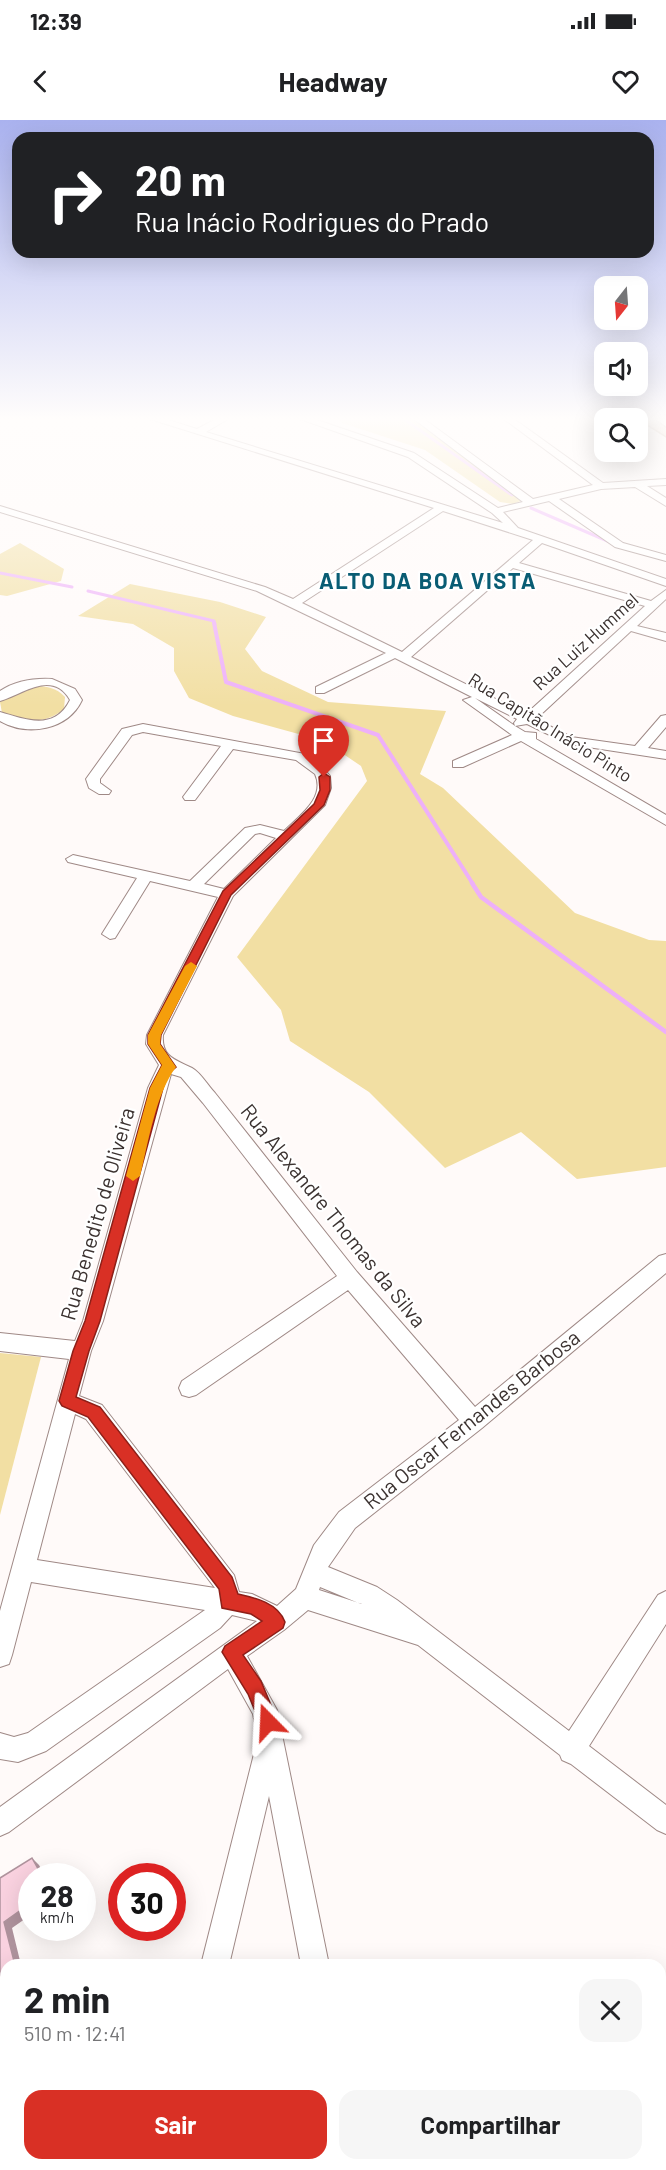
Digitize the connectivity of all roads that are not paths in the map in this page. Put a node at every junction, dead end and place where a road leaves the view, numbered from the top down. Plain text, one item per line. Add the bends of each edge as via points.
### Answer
1 (16, 515) edge
2 (431, 515) edge
3 (463, 515) edge
4 (500, 515) edge
5 (575, 515) edge
6 (515, 530) junction
7 (541, 538) junction
8 (666, 558) edge
9 (510, 564) junction
10 (666, 583) edge
11 (666, 593) edge
12 (294, 603) junction
13 (659, 603) edge
14 (628, 627) junction
15 (666, 638) edge
16 (398, 656) junction
17 (416, 664) junction
18 (320, 690) dead end
19 (1, 694) edge
20 (0, 716) edge
21 (528, 719) junction
22 (666, 719) edge
23 (12, 723) junction
24 (510, 727) junction
25 (0, 732) edge
26 (522, 736) junction
27 (568, 741) junction
28 (230, 744) junction
29 (638, 751) junction
30 (666, 755) edge
31 (458, 764) dead end
32 (104, 791) dead end
33 (190, 797) dead end
34 (666, 821) edge
35 (287, 836) junction
36 (73, 859) dead end
37 (146, 875) junction
38 (195, 885) junction
39 (227, 894) junction
40 (110, 934) dead end
41 (170, 1067) junction
42 (666, 1262) edge
43 (350, 1278) junction
44 (0, 1342) edge
45 (81, 1351) junction
46 (189, 1388) dead end
47 (67, 1401) junction
48 (474, 1421) junction
49 (22, 1569) junction
50 (316, 1574) junction
51 (305, 1597) junction
52 (228, 1601) junction
53 (666, 1603) edge
54 (276, 1622) junction
55 (429, 1639) junction
56 (231, 1652) junction
57 (0, 1655) edge
58 (271, 1734) junction
59 (0, 1746) edge
60 (572, 1751) junction
61 (666, 1821) edge
62 (0, 1823) edge
63 (216, 1959) edge
64 (314, 1959) edge

1 - 12 street via 261,589
2 - 12 street
3 - 6 street
4 - 6 street
5 - 8 street via 619,545
6 - 7 street
7 - 9 street
7 - 10 street
9 - 13 street
9 - 16 street
11 - 13 street, Rua Luiz Hummel
12 - 16 street
13 - 14 street, Rua Luiz Hummel
14 - 15 street
14 - 21 street, Rua Luiz Hummel
16 - 17 street
16 - 18 street
17 - 21 street
17 - 24 street, Rua Capitão Inácio Pinto
19 - 23 street via 25,684 49,683 68,689 76,700 69,713 49,723
20 - 23 street
21 - 24 street, Rua Luiz Hummel
21 - 27 street
22 - 29 street
23 - 25 street
24 - 26 street, Rua Capitão Inácio Pinto
26 - 27 street
26 - 31 street
26 - 34 street, Rua Capitão Inácio Pinto
27 - 29 street
28 - 32 street via 133,729 93,779 94,785
28 - 33 street
28 - 35 street via 300,757 324,777 325,790 318,805
29 - 30 street
35 - 38 street via 260,829 250,831
35 - 39 street
36 - 37 street
37 - 38 street
37 - 40 street
38 - 39 street
39 - 41 street via 155,1035 154,1044
41 - 43 street, Rua Alexandre Thomas da Silva via 187,1073 209,1098
41 - 45 street, Rua Benedito de Oliveira via 164,1070 157,1088 93,1321
42 - 48 street, Rua Oscar Fernandes Barbosa
43 - 46 street
43 - 48 street, Rua Alexandre Thomas da Silva
44 - 45 street
45 - 47 street, Rua Benedito de Oliveira
47 - 49 street, Rua Benedito de Oliveira
47 - 52 street via 94,1412 226,1583
48 - 50 street, Rua Oscar Fernandes Barbosa via 347,1520 322,1553
49 - 52 street
49 - 57 street, Rua Benedito de Oliveira
50 - 51 street, Rua Oscar Fernandes Barbosa
50 - 55 street via 369,1595
51 - 54 street
51 - 55 street
52 - 54 street via 252,1606
52 - 59 street via 212,1620 37,1742 18,1750
53 - 60 street
54 - 56 street
55 - 60 street
56 - 58 street via 266,1710
56 - 62 street
58 - 63 street
58 - 64 street
60 - 61 street

